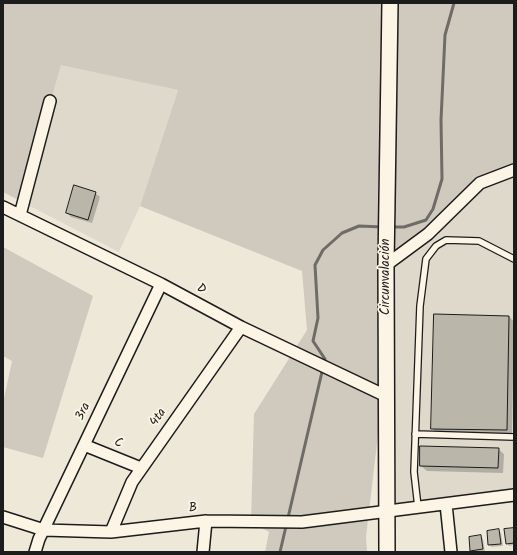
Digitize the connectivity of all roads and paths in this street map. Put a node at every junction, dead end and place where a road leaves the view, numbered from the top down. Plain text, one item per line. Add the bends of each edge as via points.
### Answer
1 (390, 3) edge
2 (50, 100) dead end
3 (514, 170) edge
4 (3, 207) edge
5 (20, 215) junction
6 (514, 259) edge
7 (386, 265) junction
8 (161, 284) junction
9 (241, 327) junction
10 (386, 396) junction
11 (415, 434) junction
12 (514, 437) edge
13 (84, 445) junction
14 (141, 468) junction
15 (514, 495) edge
16 (446, 504) junction
17 (418, 507) junction
18 (387, 511) junction
19 (3, 517) edge
20 (206, 521) junction
21 (43, 530) junction
22 (111, 532) junction
23 (35, 552) edge
24 (203, 552) edge
25 (387, 552) edge
26 (451, 552) edge

1 - 7 street, Circunvalación
2 - 5 street
3 - 7 street via 480,183 428,234
4 - 5 street, D
5 - 8 street, D
6 - 11 lane via 479,241 446,240 436,246 426,259 420,306
7 - 10 street, Circunvalación
8 - 9 street, D
8 - 13 street, 3ra
9 - 10 street, D
9 - 14 street, 4ta
10 - 18 street, Circunvalación
11 - 12 lane
11 - 17 lane via 414,472
13 - 14 street, C
13 - 21 street, 3ra
14 - 22 street, 4ta via 132,482
15 - 16 street, B
16 - 17 street, B
16 - 26 street
17 - 18 street, B
18 - 20 street, B via 302,522
18 - 25 street, Circunvalación
19 - 21 street, B
20 - 22 street, B
20 - 24 street
21 - 22 street, B
21 - 23 street, 3ra

